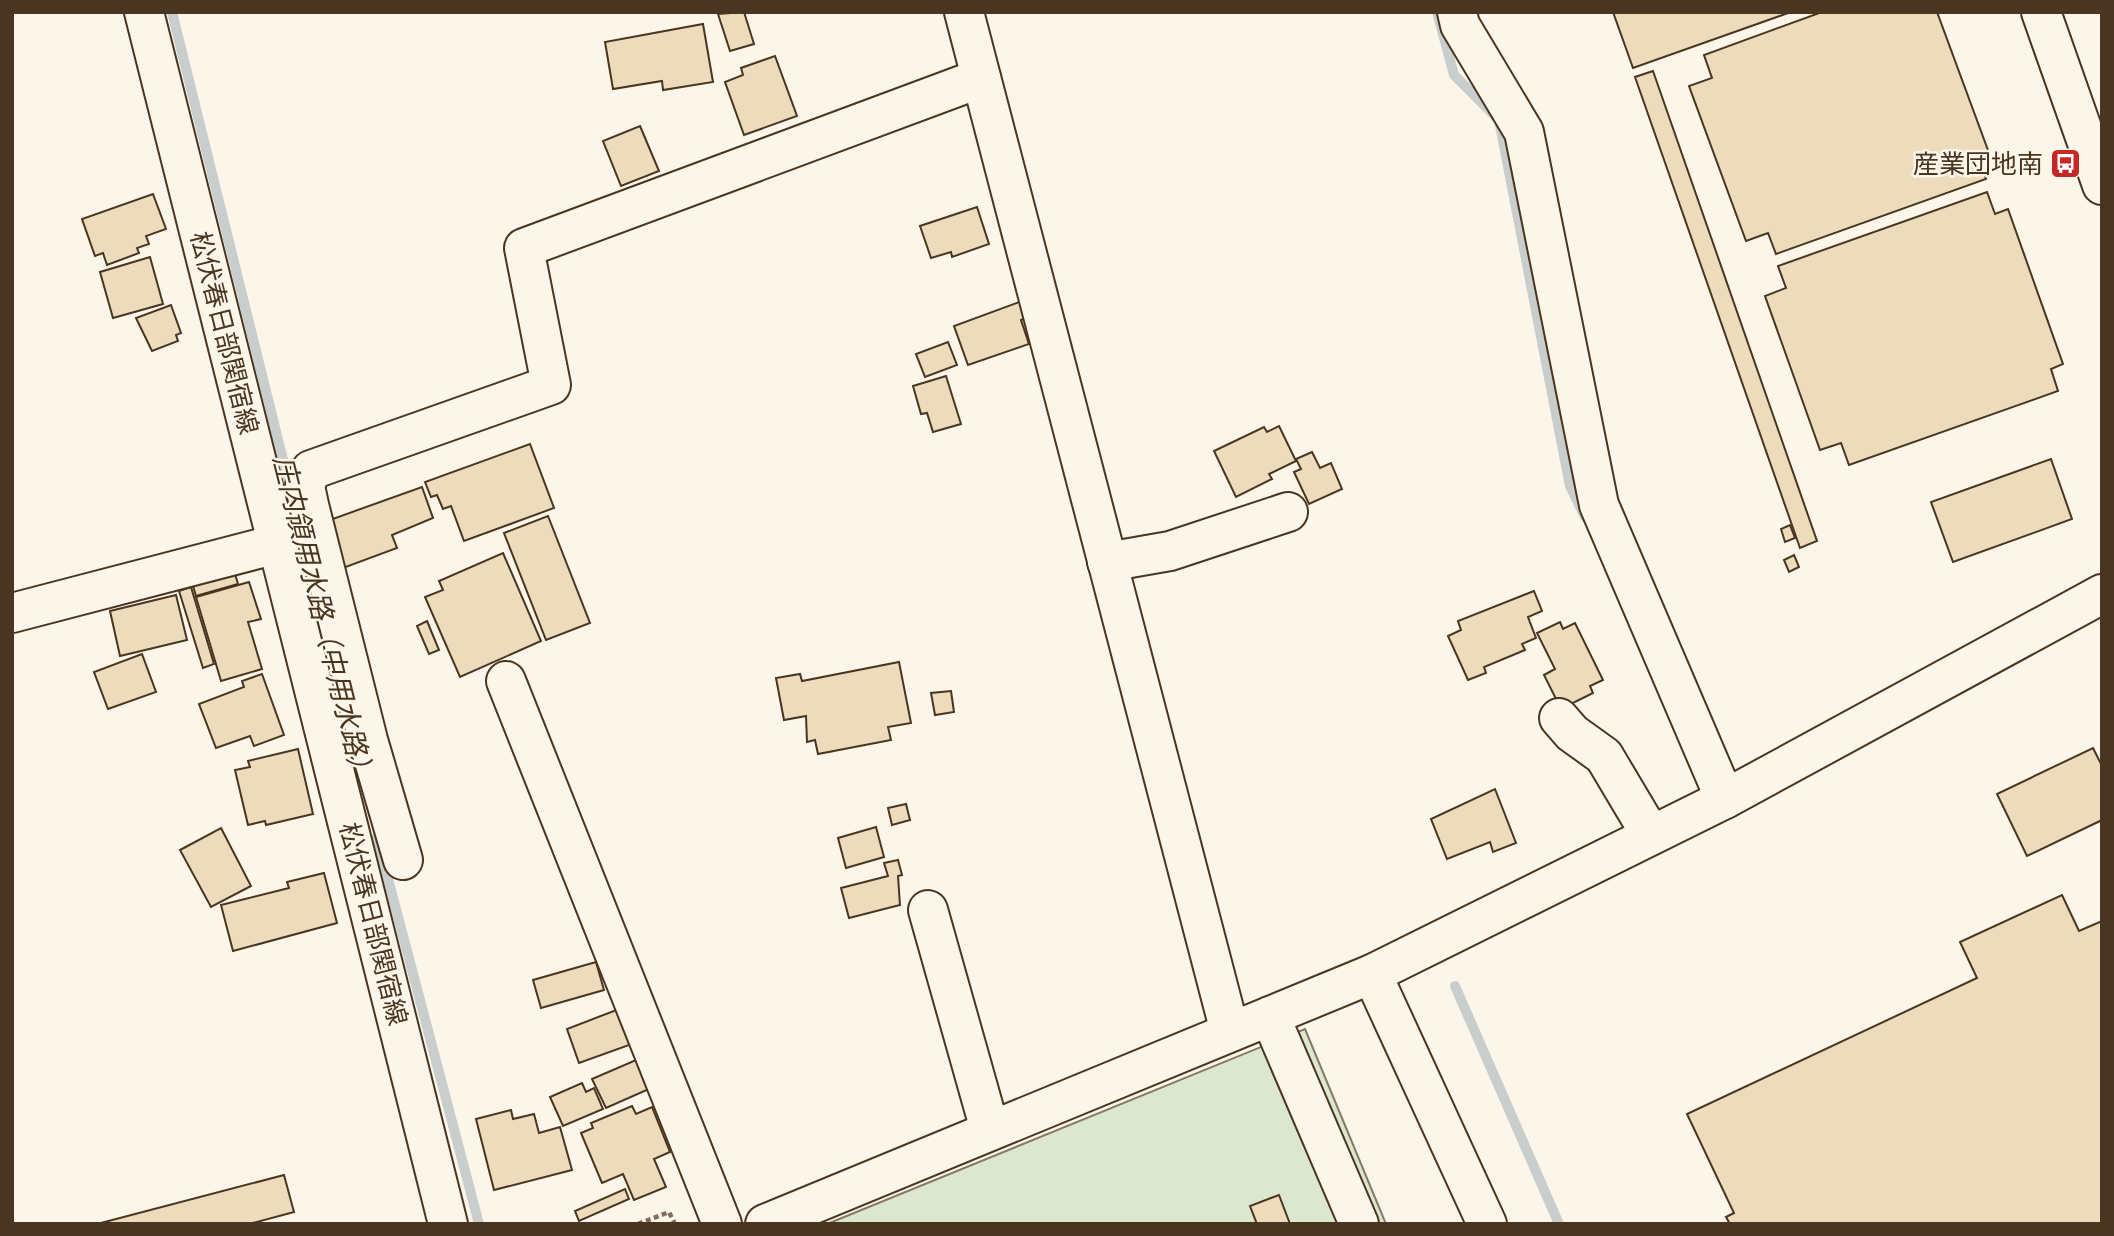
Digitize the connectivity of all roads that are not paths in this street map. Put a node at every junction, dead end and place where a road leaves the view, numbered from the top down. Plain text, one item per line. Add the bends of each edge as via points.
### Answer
1 (144, 12) edge
2 (964, 12) edge
3 (1457, 12) edge
4 (2041, 12) edge
5 (981, 78) junction
6 (2102, 185) edge
7 (1287, 512) dead end
8 (277, 544) junction
9 (1107, 562) junction
10 (330, 588) junction
11 (2102, 594) edge
12 (291, 599) junction
13 (12, 613) edge
14 (506, 681) dead end
15 (1559, 718) dead end
16 (1725, 799) junction
17 (1651, 835) junction
18 (403, 860) dead end
19 (928, 910) dead end
20 (1372, 974) junction
21 (1270, 1016) junction
22 (1230, 1032) junction
23 (990, 1130) junction
24 (448, 1224) edge
25 (722, 1224) edge
26 (765, 1224) edge
27 (1359, 1224) edge
28 (1487, 1224) edge

1 - 8 street, 松伏春日部関宿線
2 - 5 street
3 - 16 street via 1460,25 1524,132 1599,505
4 - 6 street
5 - 9 street
5 - 10 street via 524,248 551,385 311,470 305,486
7 - 9 street via 1170,551
8 - 12 street, 松伏春日部関宿線
8 - 13 street
9 - 22 street
10 - 12 street
10 - 18 street
11 - 16 street
12 - 24 street, 松伏春日部関宿線
14 - 25 street
15 - 17 street via 1604,756
16 - 17 street
17 - 20 street
19 - 23 street
20 - 21 street
20 - 28 street
21 - 22 street
21 - 27 street
22 - 23 street
23 - 26 street

